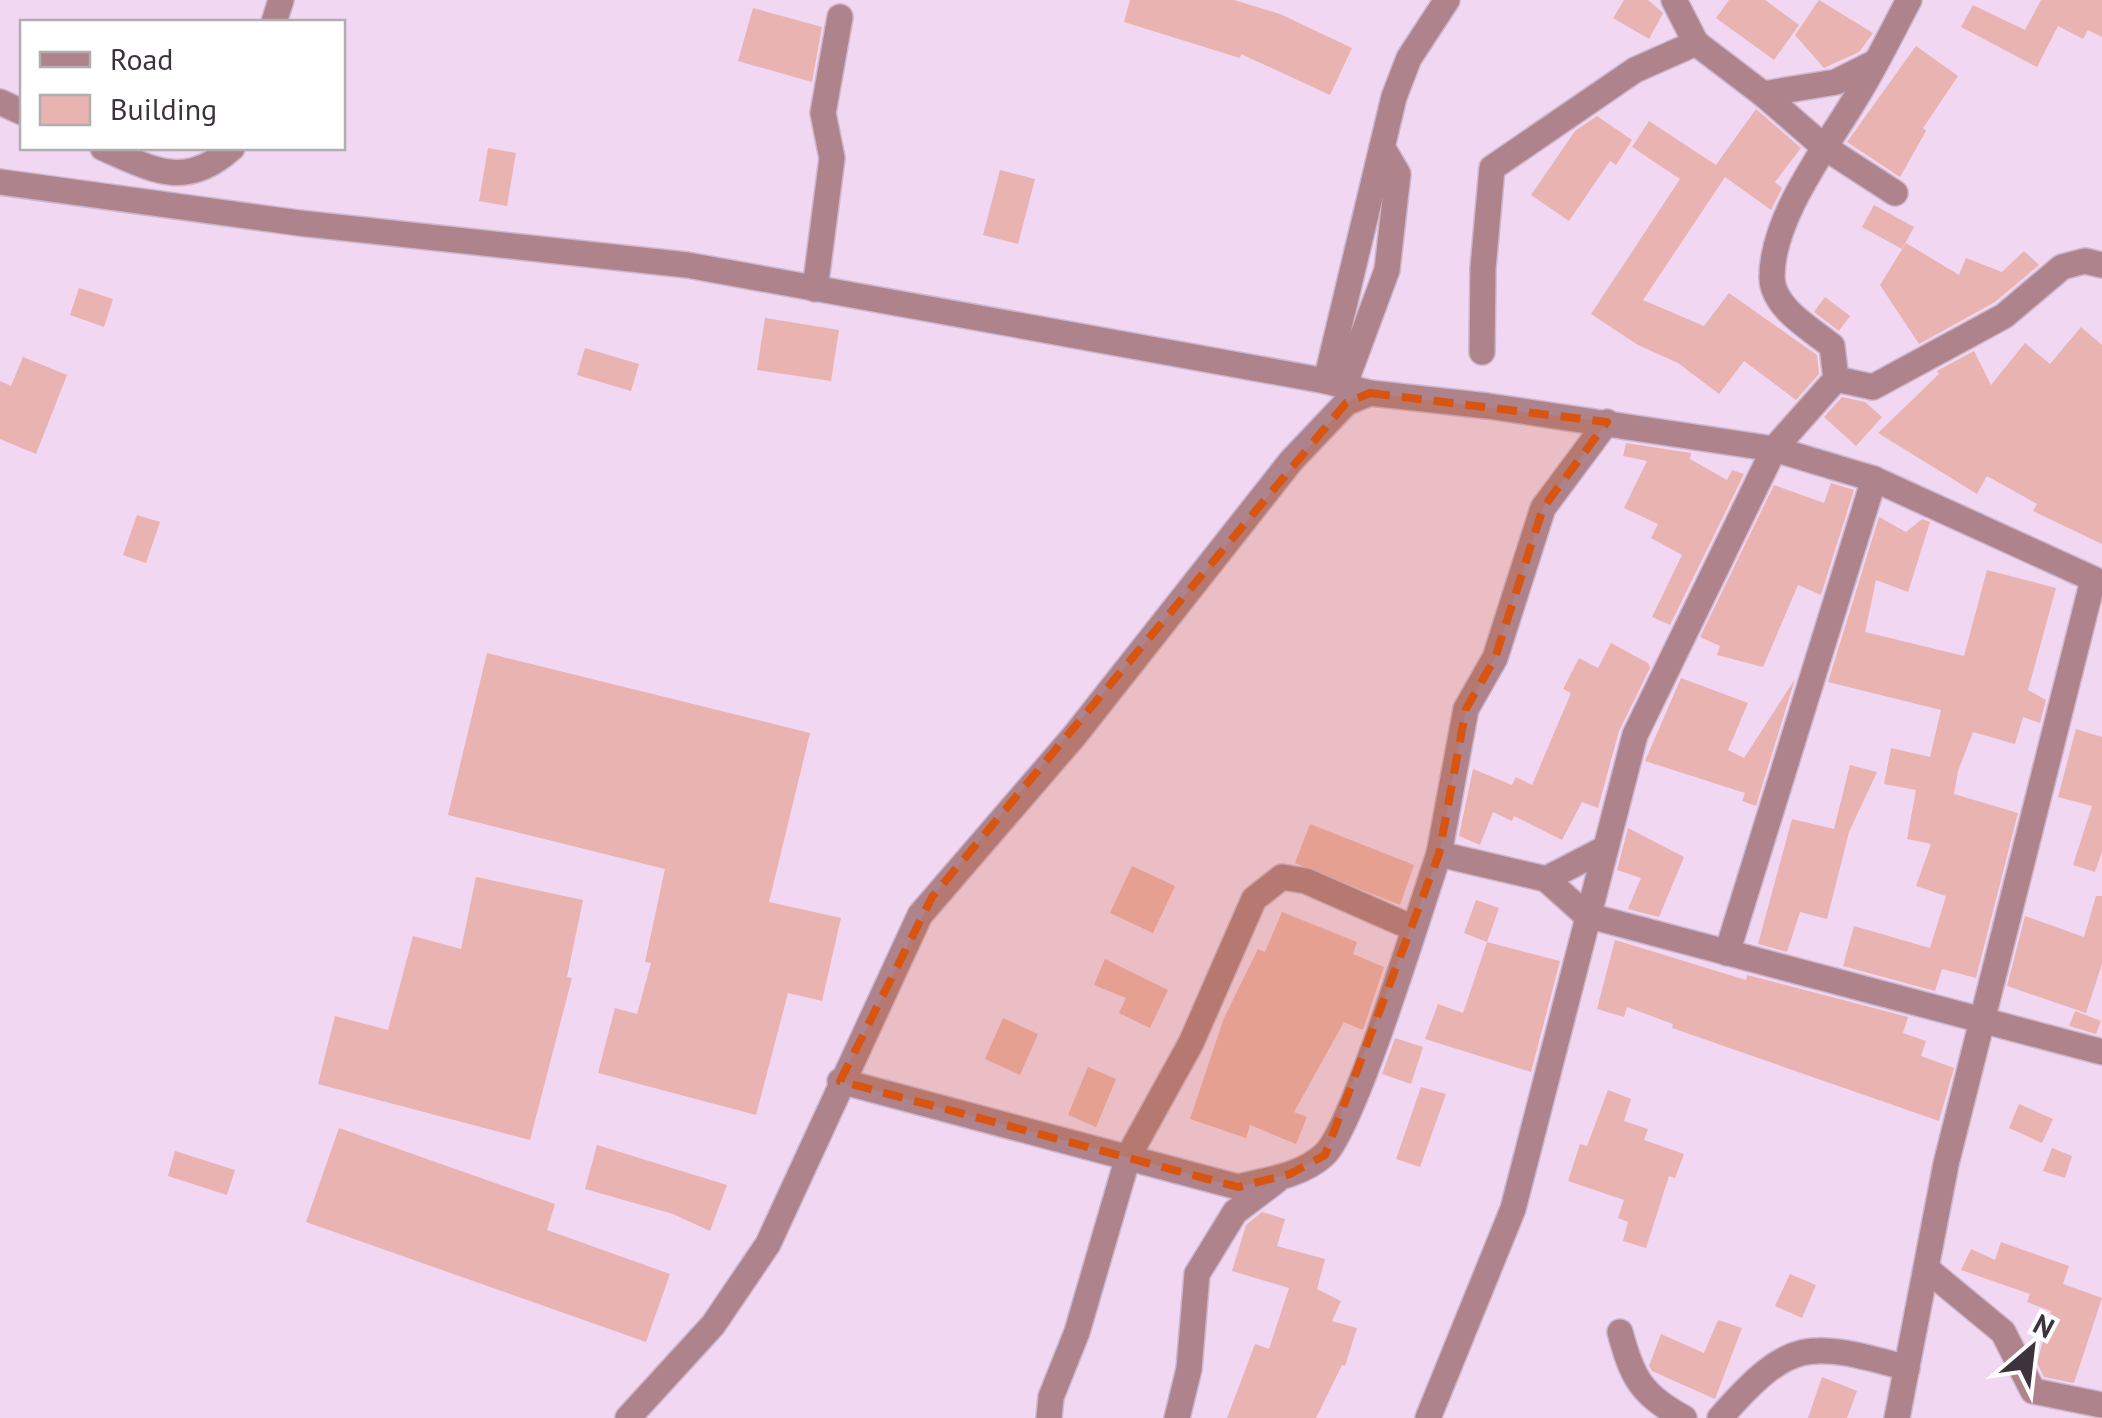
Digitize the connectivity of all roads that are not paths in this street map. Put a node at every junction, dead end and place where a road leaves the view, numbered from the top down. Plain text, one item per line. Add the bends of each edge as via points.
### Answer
1 (1447, 0) edge
2 (1674, 0) edge
3 (1908, 0) edge
4 (840, 17) dead end
5 (1696, 43) junction
6 (1876, 62) junction
7 (1763, 94) junction
8 (1824, 146) junction
9 (1382, 147) junction
10 (108, 150) edge
11 (230, 150) edge
12 (0, 182) edge
13 (1895, 193) dead end
14 (2102, 265) edge
15 (815, 289) junction
16 (1482, 352) dead end
17 (1836, 379) junction
18 (1335, 383) junction
19 (1370, 393) junction
20 (1607, 422) junction
21 (1774, 449) junction
22 (1874, 480) junction
23 (2098, 582) edge
24 (1604, 849) junction
25 (1440, 854) junction
26 (1546, 879) junction
27 (1586, 916) junction
28 (1413, 928) junction
29 (1726, 954) junction
30 (1981, 1022) junction
31 (2102, 1052) edge
32 (840, 1082) junction
33 (1128, 1156) junction
34 (1283, 1176) junction
35 (1928, 1270) junction
36 (1620, 1332) dead end
37 (1907, 1368) junction
38 (2102, 1405) edge
39 (1181, 1416) edge
40 (628, 1418) edge
41 (1049, 1418) edge
42 (1428, 1418) edge
43 (1684, 1418) edge
44 (1720, 1418) edge
45 (1897, 1418) edge

1 - 9 street via 1409,58
2 - 5 street
3 - 6 street
4 - 15 street via 822,112 832,158
5 - 7 street
5 - 16 street via 1635,70 1492,168
6 - 7 street via 1836,82
6 - 8 street
7 - 8 street
8 - 13 street
8 - 17 street via 1784,227 1772,279 1785,308 1832,346
9 - 18 street
9 - 18 street via 1398,174 1387,270
10 - 11 street via 178,174 213,165
12 - 15 street via 299,223 687,264
14 - 17 street via 2085,261 2062,268 2004,316 1873,387
15 - 18 street
17 - 21 street
18 - 19 street
19 - 20 street
19 - 32 street via 1346,403 1291,462 1075,735 932,897
20 - 21 street
20 - 25 street via 1544,508 1495,658 1466,709
21 - 22 street
21 - 24 street via 1635,735
22 - 23 street
22 - 29 street
23 - 30 street
24 - 26 street
24 - 27 street
25 - 26 street
25 - 28 street
26 - 27 street
27 - 29 street
27 - 42 street via 1514,1209
28 - 33 street via 1306,881 1282,877 1254,898 1192,1042
28 - 34 street via 1348,1112 1325,1155
29 - 30 street
30 - 31 street
30 - 35 street
32 - 33 street
32 - 40 street via 768,1244 713,1324
33 - 34 street via 1238,1187
33 - 41 street
34 - 39 street via 1235,1212 1197,1274
35 - 37 street
35 - 38 street via 2003,1332 2032,1392
36 - 43 street via 1632,1376
37 - 44 street via 1816,1347 1782,1357
37 - 45 street

